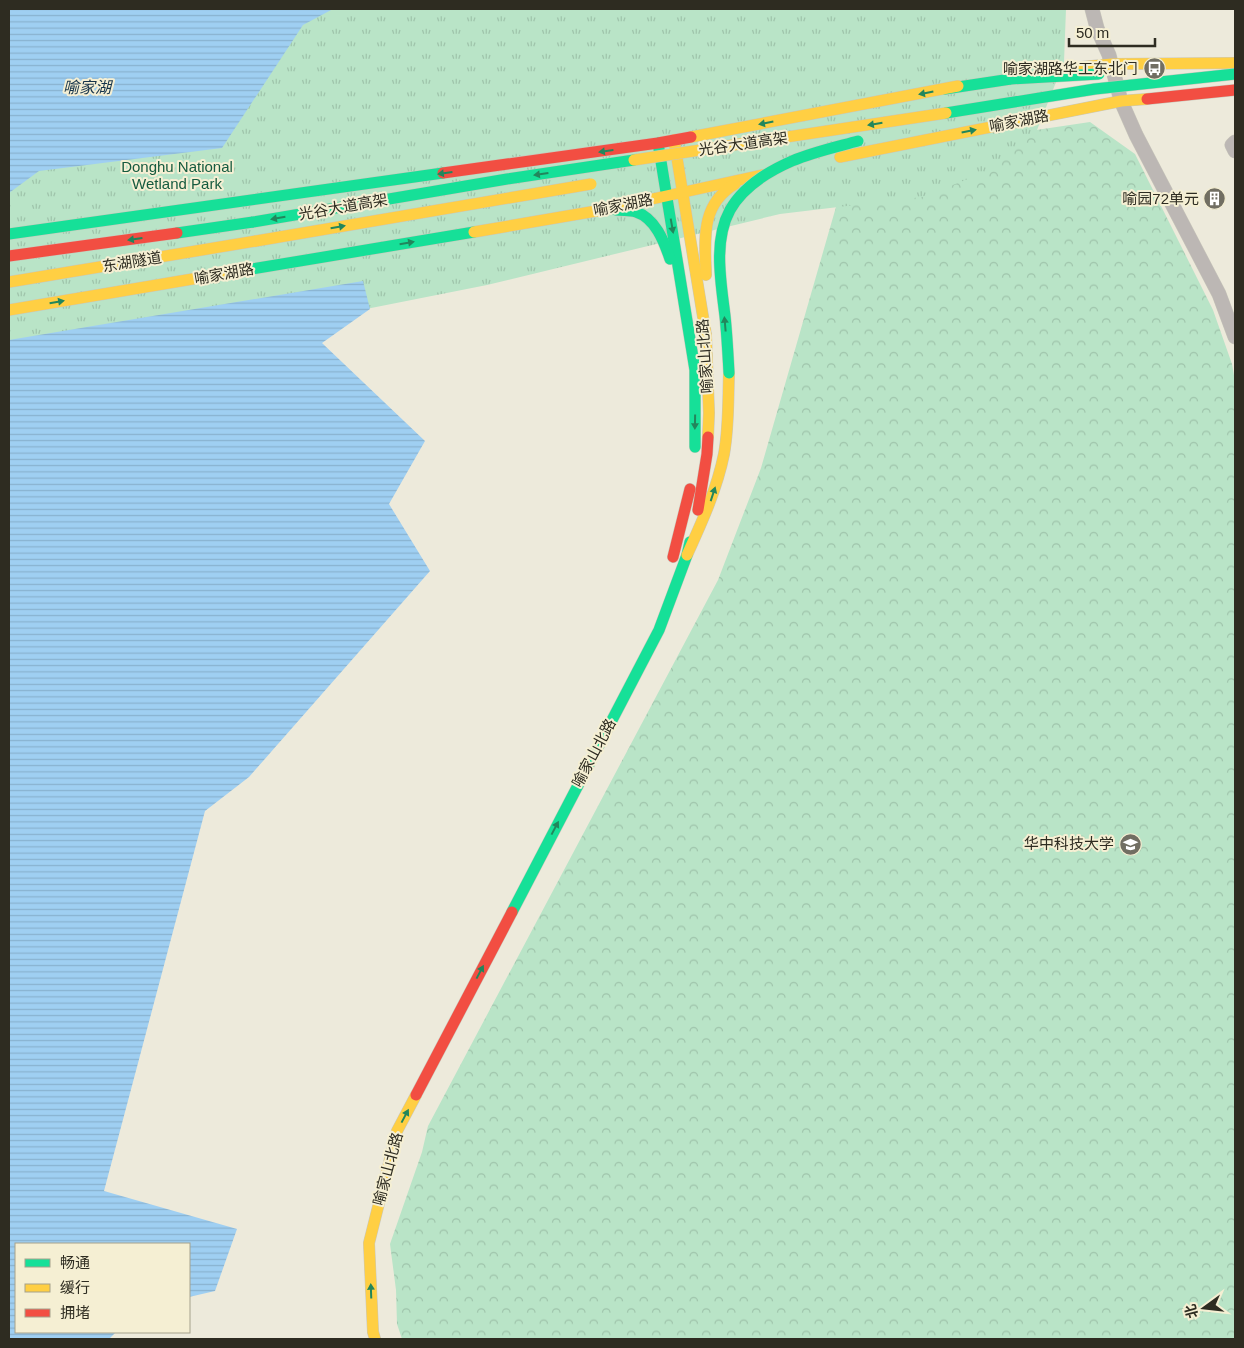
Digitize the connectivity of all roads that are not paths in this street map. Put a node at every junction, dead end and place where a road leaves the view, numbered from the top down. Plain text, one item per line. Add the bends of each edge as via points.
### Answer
1 (1092, 9) edge
2 (1112, 64) junction
3 (1235, 73) edge
4 (945, 89) junction
5 (1235, 90) edge
6 (1121, 100) junction
7 (894, 132) dead end
8 (674, 140) junction
9 (1235, 142) edge
10 (658, 143) junction
11 (788, 150) dead end
12 (1235, 151) edge
13 (692, 167) dead end
14 (654, 173) dead end
15 (750, 178) junction
16 (606, 181) dead end
17 (683, 193) junction
18 (666, 196) junction
19 (251, 200) junction
20 (602, 210) junction
21 (9, 234) edge
22 (163, 235) junction
23 (256, 241) joint
24 (199, 251) junction
25 (9, 256) edge
26 (280, 264) junction
27 (9, 282) edge
28 (9, 310) edge
29 (706, 335) junction
30 (1235, 337) edge
31 (691, 339) junction
32 (694, 454) dead end
33 (691, 482) dead end
34 (687, 555) junction
35 (668, 571) dead end
36 (573, 770) dead end
37 (364, 1339) edge
38 (375, 1339) edge

1 - 2 street
2 - 3 main road
2 - 4 main road via 1002,76
2 - 6 street
3 - 4 main road, bridge via 1183,66 1011,79
3 - 7 main road
3 -> 22 main road, 光谷大道高架, bridge via 1095,89
4 -> 8 main road
5 - 6 main road, 喻家湖路
15 -> 6 main road, 喻家湖路 via 884,147
6 - 30 street via 1219,294
8 - 10 main road
8 - 17 main road, 喻家山北路
9 - 12 street via 1232,145
10 - 18 main road, 喻家山北路
10 -> 19 main road
34 -> 11 main road, 光谷大道高架, bridge via 707,510 726,440 729,373 719,270 723,227 731,209 753,183 800,158 865,138
13 - 14 main road, 光谷大道高架
15 - 17 main road, 喻家湖路
15 - 29 main road via 728,187 714,200 707,218
23 -> 16 main road, 光谷大道高架, bridge
17 - 18 main road, 喻家湖路
17 - 29 main road, 喻家山北路
18 - 20 main road, 喻家湖路
18 -> 31 main road, 喻家山北路
19 - 21 main road
19 - 22 main road
26 -> 20 main road, 喻家湖路
20 - 31 main road via 637,212 658,231 672,265 678,302
22 -> 25 main road
23 - 24 main road, 东湖隧道
24 - 26 main road
24 - 27 main road, 东湖隧道
28 -> 26 main road, 喻家湖路
29 - 34 main road, 喻家山北路 via 709,413 706,454 700,500
31 -> 32 main road, 喻家山北路 via 696,398
33 - 35 main road
38 -> 34 main road, 喻家山北路 via 369,1243 397,1131 659,630
36 - 37 main road, 喻家山北路 via 388,1127 358,1242

